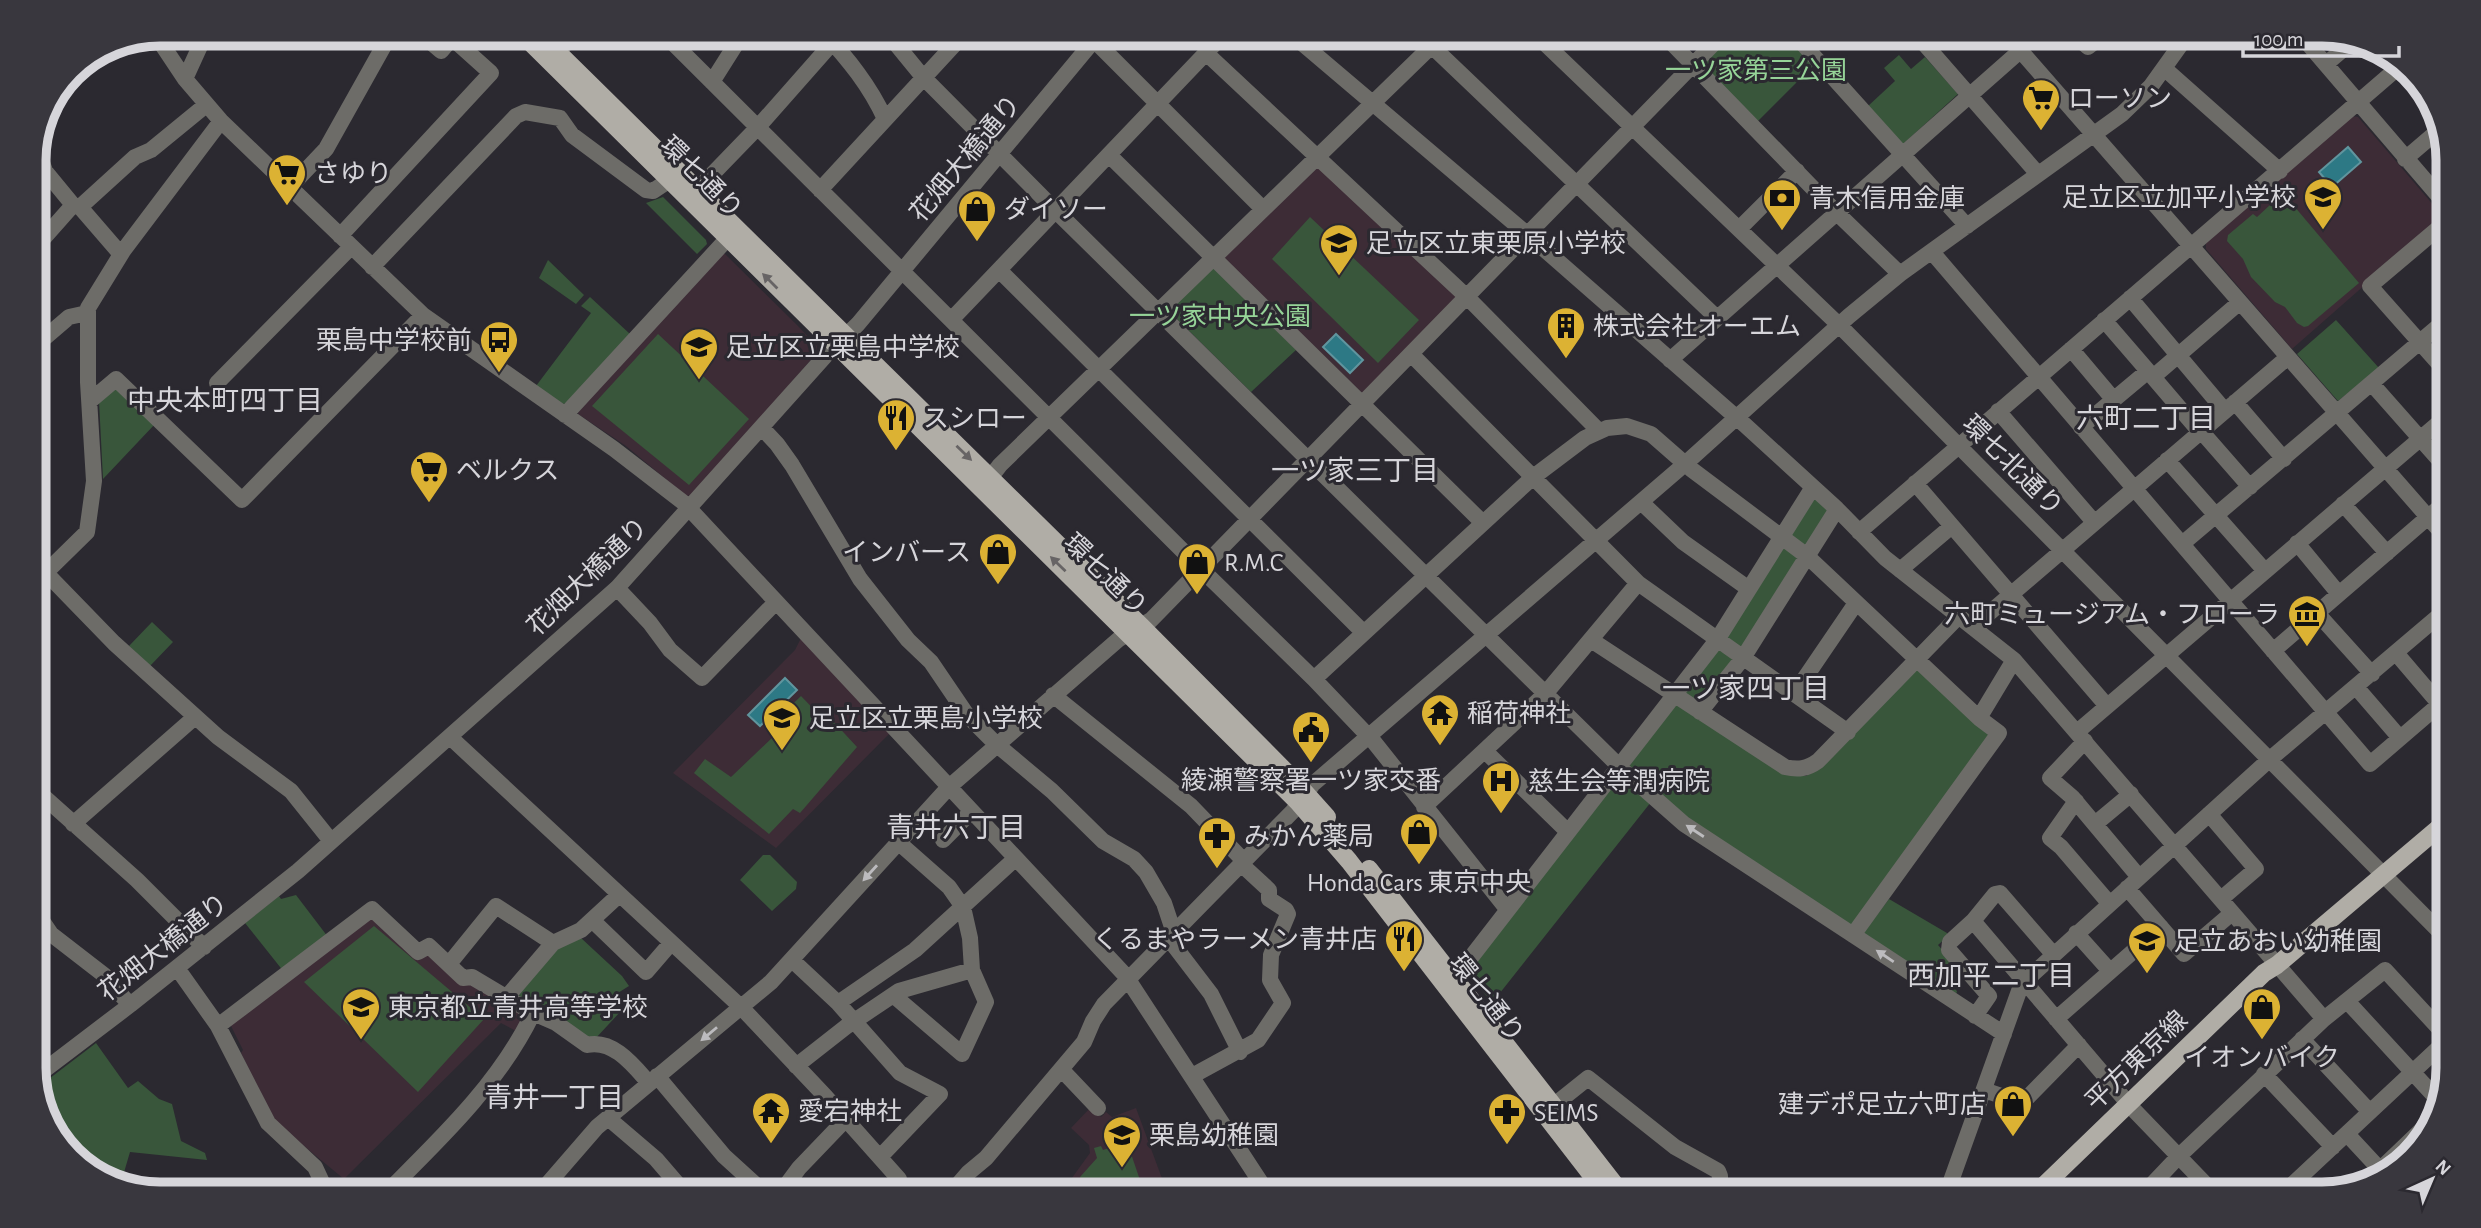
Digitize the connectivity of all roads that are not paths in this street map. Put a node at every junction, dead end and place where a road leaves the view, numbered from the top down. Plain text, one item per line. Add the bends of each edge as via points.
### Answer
1 (163, 46) edge
2 (200, 46) edge
3 (384, 46) edge
4 (461, 46) edge
5 (539, 46) edge
6 (547, 46) edge
7 (564, 46) edge
8 (682, 46) edge
9 (735, 46) edge
10 (825, 46) edge
11 (839, 46) edge
12 (898, 46) edge
13 (952, 46) edge
14 (1086, 46) edge
15 (1104, 46) edge
16 (1213, 46) edge
17 (1305, 46) edge
18 (1432, 46) joint
19 (1548, 46) edge
20 (1675, 46) edge
21 (1711, 46) edge
22 (1807, 46) edge
23 (1926, 46) edge
24 (2016, 46) edge
25 (2179, 46) edge
26 (2310, 46) edge
27 (2345, 48) edge
28 (2020, 51) junction
29 (1206, 53) junction
30 (554, 57) junction
31 (1694, 64) junction
32 (2326, 64) junction
33 (2165, 69) junction
34 (2394, 72) edge
35 (923, 76) junction
36 (186, 79) junction
37 (712, 82) junction
38 (1969, 96) junction
39 (1158, 103) junction
40 (2359, 103) junction
41 (1372, 104) junction
42 (206, 105) junction
43 (885, 119) junction
44 (221, 121) junction
45 (758, 127) junction
46 (1633, 128) junction
47 (2093, 135) junction
48 (2433, 135) edge
49 (1903, 153) junction
50 (1000, 154) junction
51 (1109, 155) junction
52 (1317, 156) junction
53 (2405, 159) junction
54 (1797, 171) junction
55 (2280, 171) junction
56 (46, 172) edge
57 (2038, 174) junction
58 (668, 181) junction
59 (1577, 185) junction
60 (290, 187) junction
61 (697, 190) junction
62 (820, 190) junction
63 (2435, 193) edge
64 (77, 206) junction
65 (1263, 209) junction
66 (1056, 211) junction
67 (1837, 213) junction
68 (1967, 226) junction
69 (1739, 229) junction
70 (2435, 231) edge
71 (1528, 235) junction
72 (46, 236) edge
73 (727, 239) junction
74 (346, 241) junction
75 (2191, 246) junction
76 (123, 251) junction
77 (1932, 251) junction
78 (1212, 257) junction
79 (1777, 265) junction
80 (372, 267) junction
81 (999, 270) junction
82 (903, 271) junction
83 (1900, 274) junction
84 (1467, 297) junction
85 (2130, 298) junction
86 (2241, 302) junction
87 (1158, 310) junction
88 (87, 313) junction
89 (423, 315) junction
90 (1717, 318) junction
91 (951, 320) junction
92 (2104, 320) junction
93 (1839, 325) junction
94 (2435, 329) edge
95 (46, 336) edge
96 (841, 342) junction
97 (2420, 343) junction
98 (2071, 349) junction
99 (1411, 354) junction
100 (2178, 356) junction
101 (2288, 357) junction
102 (1670, 360) junction
103 (2435, 360) edge
104 (1098, 369) junction
105 (2150, 374) junction
106 (2038, 377) junction
107 (217, 383) dead end
108 (2372, 384) junction
109 (2114, 400) junction
110 (90, 401) junction
111 (1362, 405) junction
112 (2230, 407) junction
113 (1998, 411) junction
114 (2338, 414) junction
115 (565, 415) junction
116 (1049, 417) junction
117 (1736, 418) junction
118 (2435, 426) edge
119 (2081, 427) junction
120 (762, 428) junction
121 (1599, 431) junction
122 (2201, 431) junction
123 (2420, 439) junction
124 (1958, 445) junction
125 (2435, 456) edge
126 (1309, 459) junction
127 (2284, 459) junction
128 (2167, 460) junction
129 (1686, 463) junction
130 (2385, 468) junction
131 (990, 478) junction
132 (1532, 478) junction
133 (1915, 483) junction
134 (1814, 487) junction
135 (2250, 487) junction
136 (2133, 489) junction
137 (1641, 502) junction
138 (2343, 504) junction
139 (689, 508) junction
140 (1837, 509) junction
141 (2435, 511) edge
142 (2215, 516) junction
143 (2428, 517) junction
144 (1249, 520) junction
145 (2094, 522) junction
146 (1483, 523) junction
147 (1952, 526) junction
148 (2435, 526) edge
149 (1859, 532) junction
150 (1782, 537) junction
151 (1595, 541) junction
152 (2297, 543) junction
153 (2182, 544) junction
154 (2062, 550) junction
155 (2387, 553) junction
156 (1807, 556) junction
157 (1201, 569) junction
158 (1900, 570) junction
159 (2265, 571) junction
160 (46, 572) edge
161 (1425, 575) junction
162 (46, 583) edge
163 (1637, 583) junction
164 (617, 588) junction
165 (1749, 590) junction
166 (2011, 593) junction
167 (2339, 594) junction
168 (2231, 601) junction
169 (776, 603) junction
170 (1856, 603) junction
171 (2317, 613) junction
172 (1959, 616) junction
173 (2436, 619) edge
174 (1973, 626) junction
175 (1135, 630) junction
176 (1363, 632) junction
177 (1485, 635) junction
178 (1591, 640) junction
179 (1717, 640) junction
180 (2275, 650) junction
181 (2396, 653) junction
182 (2167, 655) junction
183 (1742, 658) junction
184 (1917, 660) junction
185 (2014, 660) junction
186 (2372, 674) junction
187 (1314, 680) junction
188 (2356, 687) junction
189 (1545, 694) junction
190 (1794, 694) junction
191 (1053, 695) junction
192 (1674, 695) junction
193 (2436, 695) edge
194 (2107, 706) junction
195 (1700, 712) junction
196 (2326, 712) junction
197 (2436, 712) edge
198 (195, 717) junction
199 (1979, 718) junction
200 (1848, 732) junction
201 (1368, 735) junction
202 (2081, 736) junction
203 (450, 737) junction
204 (2400, 738) junction
205 (996, 744) junction
206 (1486, 752) junction
207 (2270, 759) junction
208 (1620, 767) junction
209 (949, 787) junction
210 (2131, 794) junction
211 (46, 796) edge
212 (1301, 797) junction
213 (2076, 801) junction
214 (1424, 807) junction
215 (971, 811) junction
216 (2209, 814) junction
217 (73, 824) junction
218 (2095, 824) junction
219 (2436, 830) edge
220 (1567, 831) junction
221 (331, 841) junction
222 (943, 841) dead end
223 (898, 842) junction
224 (2175, 844) junction
225 (1015, 859) junction
226 (1243, 862) junction
227 (2384, 874) junction
228 (2133, 882) junction
229 (619, 895) junction
230 (2221, 898) junction
231 (2109, 903) junction
232 (963, 907) junction
233 (1507, 909) junction
234 (2232, 913) junction
235 (2436, 918) edge
236 (592, 920) junction
237 (1973, 921) junction
238 (46, 927) edge
239 (2161, 927) junction
240 (2076, 933) junction
241 (1853, 935) junction
242 (1171, 936) junction
243 (553, 943) junction
244 (671, 943) junction
245 (204, 947) junction
246 (2053, 954) junction
247 (792, 960) junction
248 (449, 964) junction
249 (2277, 965) junction
250 (177, 968) junction
251 (972, 970) junction
252 (2110, 971) junction
253 (1455, 978) junction
254 (1129, 980) junction
255 (2024, 982) junction
256 (893, 995) junction
257 (506, 998) junction
258 (2347, 1001) junction
259 (838, 1003) junction
260 (130, 1005) junction
261 (741, 1007) junction
262 (533, 1013) junction
263 (1975, 1016) junction
264 (2324, 1019) junction
265 (2056, 1020) junction
266 (855, 1021) junction
267 (218, 1026) junction
268 (2436, 1026) edge
269 (2004, 1034) junction
270 (2302, 1039) junction
271 (2079, 1045) junction
272 (2436, 1050) edge
273 (1240, 1052) junction
274 (796, 1066) junction
275 (46, 1069) edge
276 (1061, 1069) junction
277 (2413, 1072) junction
278 (2264, 1074) junction
279 (1192, 1076) junction
280 (653, 1080) junction
281 (1984, 1090) junction
282 (2432, 1093) edge
283 (1553, 1105) junction
284 (2131, 1107) junction
285 (1098, 1108) dead end
286 (2370, 1112) junction
287 (608, 1118) junction
288 (846, 1119) junction
289 (2347, 1134) junction
290 (2333, 1147) junction
291 (2179, 1156) junction
292 (880, 1157) junction
293 (2374, 1169) edge
294 (322, 1182) edge
295 (397, 1182) edge
296 (549, 1182) edge
297 (676, 1182) edge
298 (753, 1182) edge
299 (789, 1182) edge
300 (898, 1182) edge
301 (960, 1182) edge
302 (1261, 1182) edge
303 (1597, 1182) edge
304 (1613, 1182) edge
305 (1720, 1182) edge
306 (1951, 1182) edge
307 (2048, 1182) edge
308 (2063, 1182) edge
309 (2154, 1182) edge
310 (2204, 1182) edge
311 (2295, 1182) edge

1 - 36 street
2 - 36 street
3 - 60 street via 326,149
4 - 74 street via 491,73
5 - 30 main road, 環七通り
6 - 30 main road, 環七通り
7 - 30 street
8 - 37 street
9 - 37 street
10 - 45 street
11 - 43 street
12 - 35 street
13 - 35 street
14 - 50 street, 花畑大橋通り
15 - 39 street
16 - 29 street
17 - 41 street
18 - 41 street
18 - 59 street
19 - 46 street, 環七北通り
20 - 31 street
21 - 31 street
22 - 49 street
23 - 38 street
24 - 28 street
25 - 33 street
26 - 32 street
27 - 32 street
28 - 38 street
28 - 47 street
29 - 39 street
29 - 52 street
30 - 58 main road, 環七通り
30 - 61 main road, 環七通り
31 - 46 street
31 - 54 street
32 - 40 street
33 - 47 street via 2139,99
33 - 55 street
34 - 40 street
35 - 43 street
35 - 50 street
36 - 42 street
37 - 45 street
38 - 49 street
38 - 57 street
39 - 51 street
39 - 65 street
40 - 53 street
40 - 55 street
41 - 52 street
41 - 71 street
42 - 44 street
42 - 64 street
43 - 62 street
44 - 60 street
44 - 76 street
45 - 61 street
45 - 62 street
46 - 59 street
46 - 69 street, 環七北通り
47 - 57 street
47 - 75 street
48 - 53 street
49 - 67 street
49 - 68 street
50 - 66 street
50 - 82 street, 花畑大橋通り
51 - 66 street
51 - 78 street
52 - 65 street
52 - 84 street
53 - 63 street
54 - 67 street
54 - 69 street
55 - 75 street
56 - 64 street
57 - 68 street
58 - 73 main road, 環七通り
58 - 80 street via 653,191 646,190 572,135 559,118 525,112 516,116
59 - 71 street
59 - 90 street
60 - 74 street
61 - 96 main road, 環七通り
62 - 82 street
64 - 72 street
64 - 76 street
65 - 78 street
66 - 81 street
66 - 87 street
67 - 79 street
67 - 83 street
68 - 77 street
69 - 79 street, 環七北通り
70 - 97 street via 2370,286
71 - 84 street
71 - 102 street
96 -> 73 main road, 環七通り
73 - 115 street
74 - 80 street
74 - 107 street
75 - 85 street
75 - 86 street
76 - 88 street
77 - 83 street
77 - 106 street
78 - 87 street
78 - 111 street
79 - 90 street
79 - 93 street, 環七北通り
80 - 89 street
81 - 91 street
81 - 104 street
82 - 91 street
82 - 96 street, 花畑大橋通り
83 - 93 street
84 - 99 street
84 - 121 street
85 - 92 street
85 - 100 street
86 - 100 street
86 - 101 street
87 - 104 street
87 - 126 street
88 - 95 street via 69,317
88 - 110 street
89 - 110 street via 242,500 116,379
89 - 115 street
90 - 102 street
91 - 116 street
92 - 98 street
92 - 105 street
93 - 117 street
93 - 124 street, 環七北通り
94 - 97 street
96 - 120 street, 花畑大橋通り
96 -> 131 main road, 環七通り
175 -> 96 main road, 環七通り
97 - 103 street
97 - 108 street
98 - 106 street
98 - 109 street
99 - 111 street
99 - 132 street
100 - 105 street
100 - 112 street
101 - 112 street
101 - 114 street
102 - 117 street
104 - 116 street
104 - 144 street
105 - 109 street
105 - 122 street
106 - 113 street
106 - 119 street
108 - 114 street
108 - 123 street
109 - 119 street
110 - 160 street via 94,481 87,532
111 - 126 street
111 - 146 street
112 - 122 street
112 - 127 street
113 - 124 street
113 - 145 street
114 - 127 street
114 - 130 street
115 - 139 street
116 - 131 street
116 - 157 street
117 - 129 street
117 - 134 street
118 - 123 street
119 - 136 street
120 - 139 street, 花畑大橋通り
120 - 205 street via 792,465 860,579 931,662 967,715
121 - 129 street via 1627,426 1640,430
121 - 132 street
122 - 128 street
122 - 135 street
123 - 125 street
123 - 130 street
124 - 133 street
124 - 154 street, 環七北通り
126 - 144 street
126 - 161 street
127 - 135 street
128 - 136 street
128 - 142 street
129 - 137 street
129 - 150 street
130 - 138 street
130 - 143 street
131 - 175 main road, 環七通り
132 - 146 street
132 - 151 street
133 - 147 street
133 - 149 street
134 - 140 street
134 - 150 street
135 - 142 street
136 - 145 street
136 - 153 street
137 - 151 street
137 - 165 street via 1683,542
138 - 152 street
138 - 155 street
139 - 164 street, 花畑大橋通り
139 - 169 street
140 - 149 street
140 - 156 street
141 - 143 street
142 - 153 street
142 - 159 street
143 - 148 street
143 - 155 street
144 - 157 street
144 - 176 street
145 - 154 street
146 - 161 street
147 - 158 street
147 - 166 street
149 - 158 street
150 - 156 street
150 - 165 street
151 - 163 street
151 - 177 street
152 - 159 street
152 - 167 street
153 - 168 street
154 - 166 street
154 - 182 street, 環七北通り
155 - 167 street
156 - 170 street
156 - 183 street
157 - 175 street
157 - 187 street
158 - 172 street
159 - 168 street
161 - 176 street
161 - 177 street
162 - 198 street
163 - 178 street
163 - 179 street
164 - 169 street via 670,650 702,678
164 - 203 street, 花畑大橋通り
165 - 179 street
166 - 174 street
166 - 194 street
167 - 171 street
168 - 180 street
168 - 182 street
169 - 209 street
170 - 184 street
170 - 190 street
171 - 180 street
171 - 186 street
172 - 174 street
172 - 184 street
173 - 181 street
174 - 185 street
175 - 191 street
175 - 212 main road, 環七通り
176 - 187 street
177 - 189 street
177 - 201 street
178 - 189 street
178 - 192 street
179 - 183 street
179 - 192 street
180 - 196 street
181 - 186 street
181 - 193 street
182 - 194 street
182 - 207 street, 環七北通り
183 - 190 street
183 - 195 street
184 - 199 street
184 - 200 street
185 - 199 street
185 - 202 street
186 - 188 street
187 - 201 street
188 - 196 street
188 - 204 street
189 - 206 street
189 - 208 street
190 - 200 street
191 - 205 street
191 - 226 street via 1191,806
192 - 195 street
192 - 208 street
194 - 202 street
195 - 200 street via 1795,769 1818,761
196 - 204 street via 2370,764
196 - 207 street
197 - 204 street
198 - 217 street
198 - 221 street via 292,791
199 - 241 street via 1999,733
201 - 212 street
201 - 214 street
202 - 210 street
202 - 213 street via 2050,778
203 - 221 street, 花畑大橋通り
203 - 229 street
205 - 209 street
205 - 242 street via 1103,841 1134,859 1146,872 1164,903
206 - 214 street
206 - 220 street
207 - 216 street
207 - 227 street, 環七北通り
208 - 220 street
241 -> 208 street via 1684,824
209 - 215 street
209 - 223 street
210 - 218 street
210 - 224 street
211 - 217 street
212 - 226 street
212 - 253 main road, 環七通り via 1356,852
212 - 303 main road, 環七通り
213 - 218 street
213 - 231 street via 2050,838
214 - 233 street
215 - 222 street
215 - 225 street
216 - 224 street
216 - 230 street via 2256,869
217 - 245 street
218 - 228 street
219 - 227 main road, 平方東京線
220 - 233 street
221 - 245 street, 花畑大橋通り
223 - 232 street via 950,887
223 -> 247 street
224 - 228 street
224 - 230 street
225 - 232 street
225 - 254 street
226 - 242 street
226 - 273 street via 1269,890 1269,899 1288,914 1270,964 1270,981 1283,1003 1258,1040
227 - 235 street, 環七北通り
227 - 249 main road, 平方東京線
228 - 231 street
228 - 239 street
229 - 236 street
229 - 244 street
230 - 234 street
231 - 240 street
232 - 251 street
232 - 259 street via 915,950
233 - 253 street
234 - 239 street via 2184,954
234 - 249 street
236 - 243 street
236 - 244 street via 646,972
237 - 246 street via 2000,893
237 - 255 street
237 - 263 street via 1950,942 1949,950 1989,996
238 - 260 street via 104,975
239 - 252 street
240 - 246 street
240 - 252 street
263 -> 241 street
242 - 254 street
242 - 273 street via 1211,993
243 - 248 street via 496,906
243 - 257 street
244 - 261 street
245 - 250 street, 花畑大橋通り
246 - 255 street
247 - 259 street
247 - 261 street
248 - 257 street via 463,978 472,976
248 - 267 street via 429,946 418,952 372,909
249 - 264 street
249 - 284 main road, 平方東京線 via 2269,979
250 - 260 street, 花畑大橋通り
250 - 267 street
251 - 256 street
251 - 256 street via 986,1002 962,1054
252 - 265 street
253 - 283 main road, 環七通り
254 - 276 street via 1104,1004 1084,1042
254 - 279 street
255 - 265 street
255 - 269 street
256 - 266 street
257 - 262 street
258 - 264 street
258 - 268 street via 2385,970
258 - 277 street
259 - 266 street
260 - 275 street, 花畑大橋通り
261 - 274 street
261 -> 280 street
262 - 280 street via 587,1045 608,1047
262 - 295 street via 497,1073
263 - 269 street
264 - 270 street
265 - 271 street
266 - 274 street
266 - 292 street via 900,1073 940,1094
267 - 294 street via 268,1123 315,1167
269 - 281 street
270 - 278 street
270 - 286 street
271 - 281 street via 2022,1103
271 - 284 street
272 - 277 street
273 - 279 street
274 - 288 street
276 - 285 street
276 - 301 street
277 - 282 street
277 - 286 street
278 - 290 street
278 - 291 street
279 - 302 street
280 - 287 street
280 - 298 street
281 - 306 street
283 - 304 main road, 環七通り
283 - 305 street via 1588,1078 1675,1147 1718,1171
284 - 291 street
284 - 307 main road, 平方東京線
284 - 308 main road, 平方東京線
286 - 289 street
287 - 296 street
287 - 297 street
288 - 292 street
288 - 299 street
289 - 290 street
289 - 293 street
290 - 311 street
291 - 309 street
291 - 310 street
292 - 300 street

